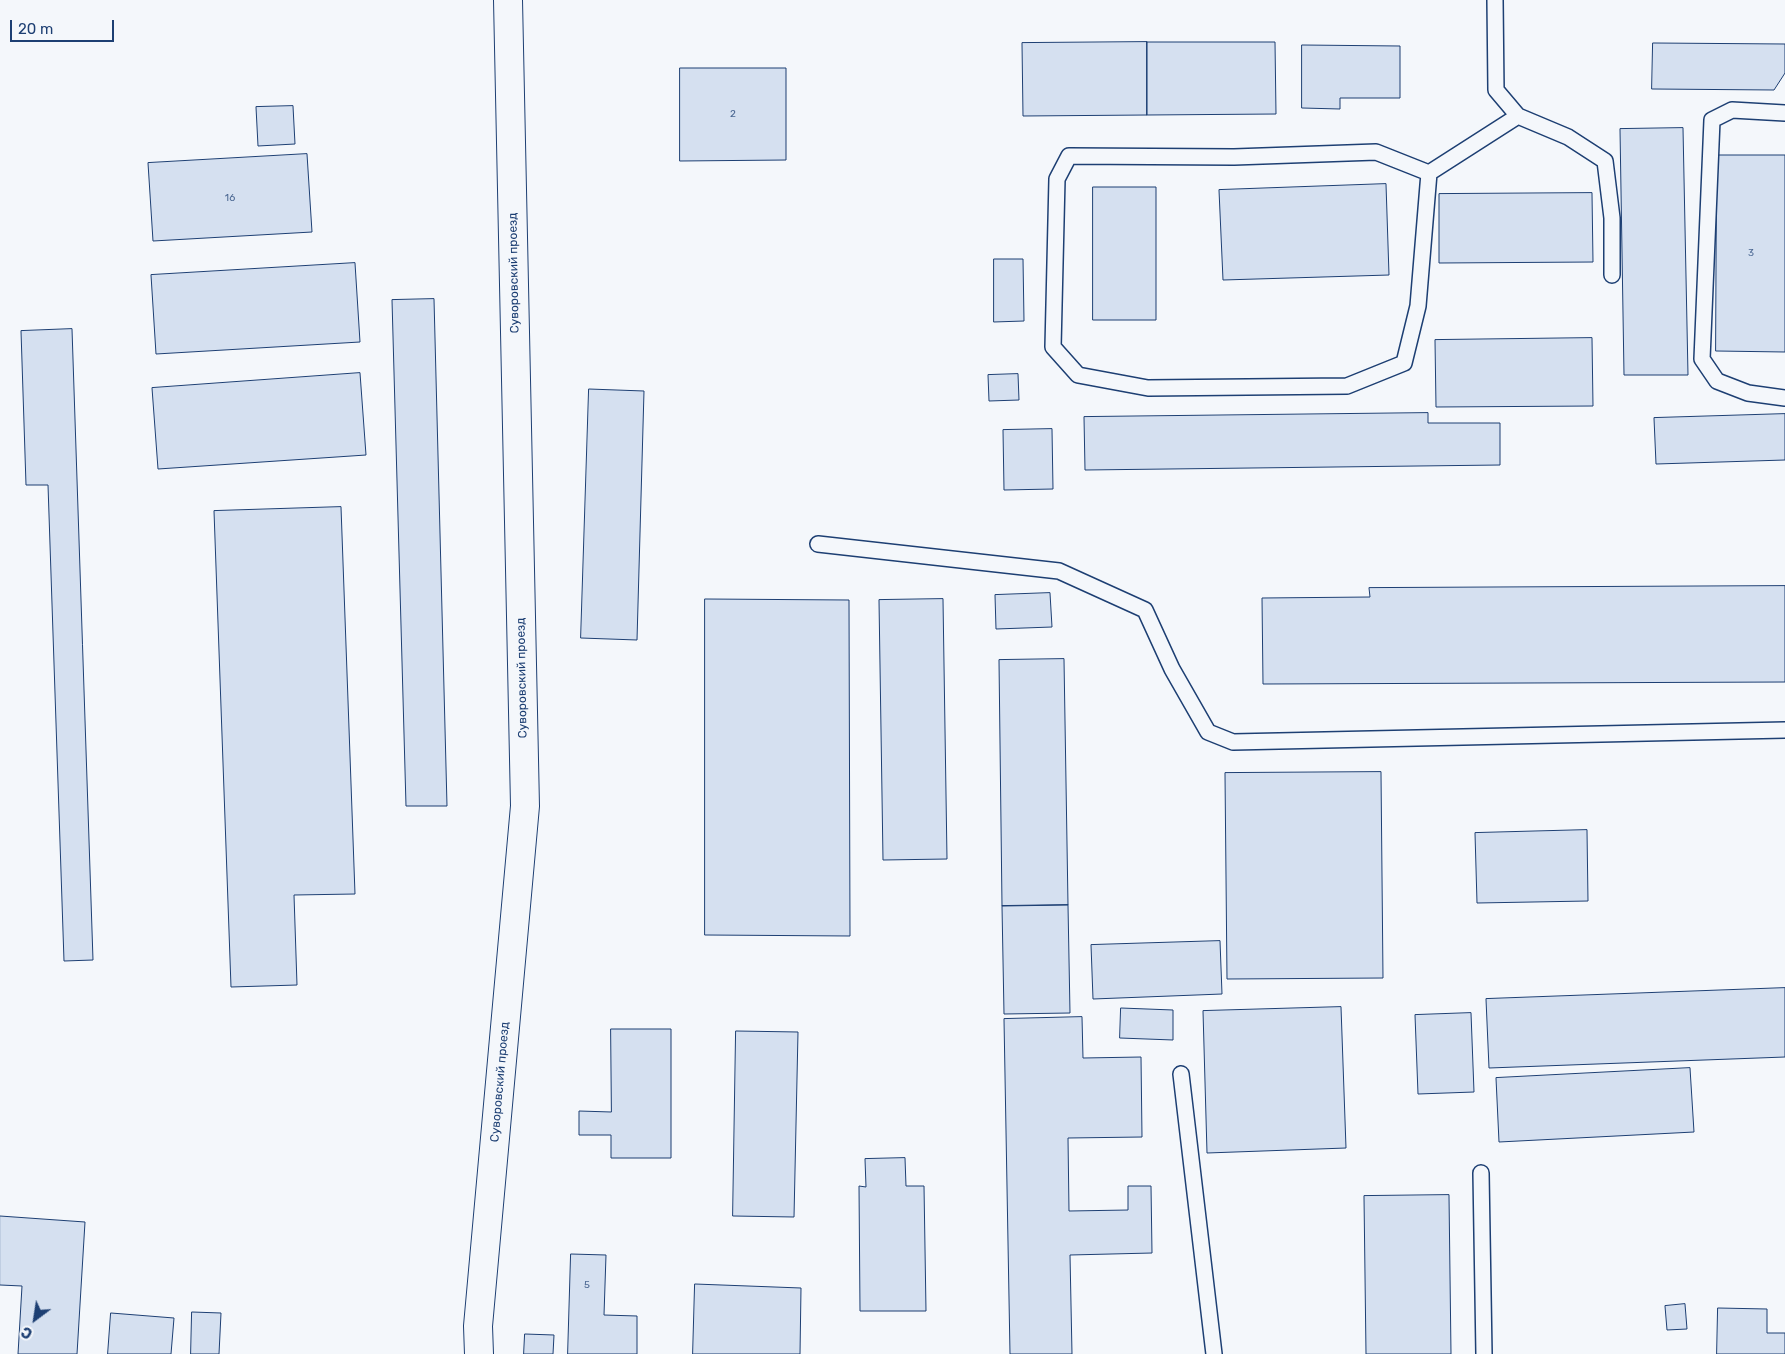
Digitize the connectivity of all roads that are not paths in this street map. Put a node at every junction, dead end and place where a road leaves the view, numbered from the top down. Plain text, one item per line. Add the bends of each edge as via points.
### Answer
1 (508, 0) edge
2 (1494, 0) edge
3 (1785, 113) edge
4 (1518, 116) junction
5 (1429, 173) junction
6 (1612, 276) dead end
7 (1785, 398) edge
8 (818, 544) dead end
9 (1785, 730) edge
10 (1181, 1074) dead end
11 (1480, 1173) dead end
12 (479, 1354) edge
13 (1214, 1354) edge
14 (1484, 1354) edge

1 - 12 street, Суворовский проезд via 525,806 478,1326
2 - 4 lane via 1496,90
3 - 7 lane via 1732,110 1712,120 1702,359 1717,381 1748,393
4 - 5 lane
4 - 6 lane via 1568,137 1605,161 1612,218
5 - 5 lane via 1418,306 1404,363 1347,386 1148,388 1078,375 1053,347 1057,179 1069,156 1234,157 1376,152
8 - 9 lane via 1059,571 1145,610 1172,668 1208,732 1233,742
10 - 13 lane
11 - 14 lane

